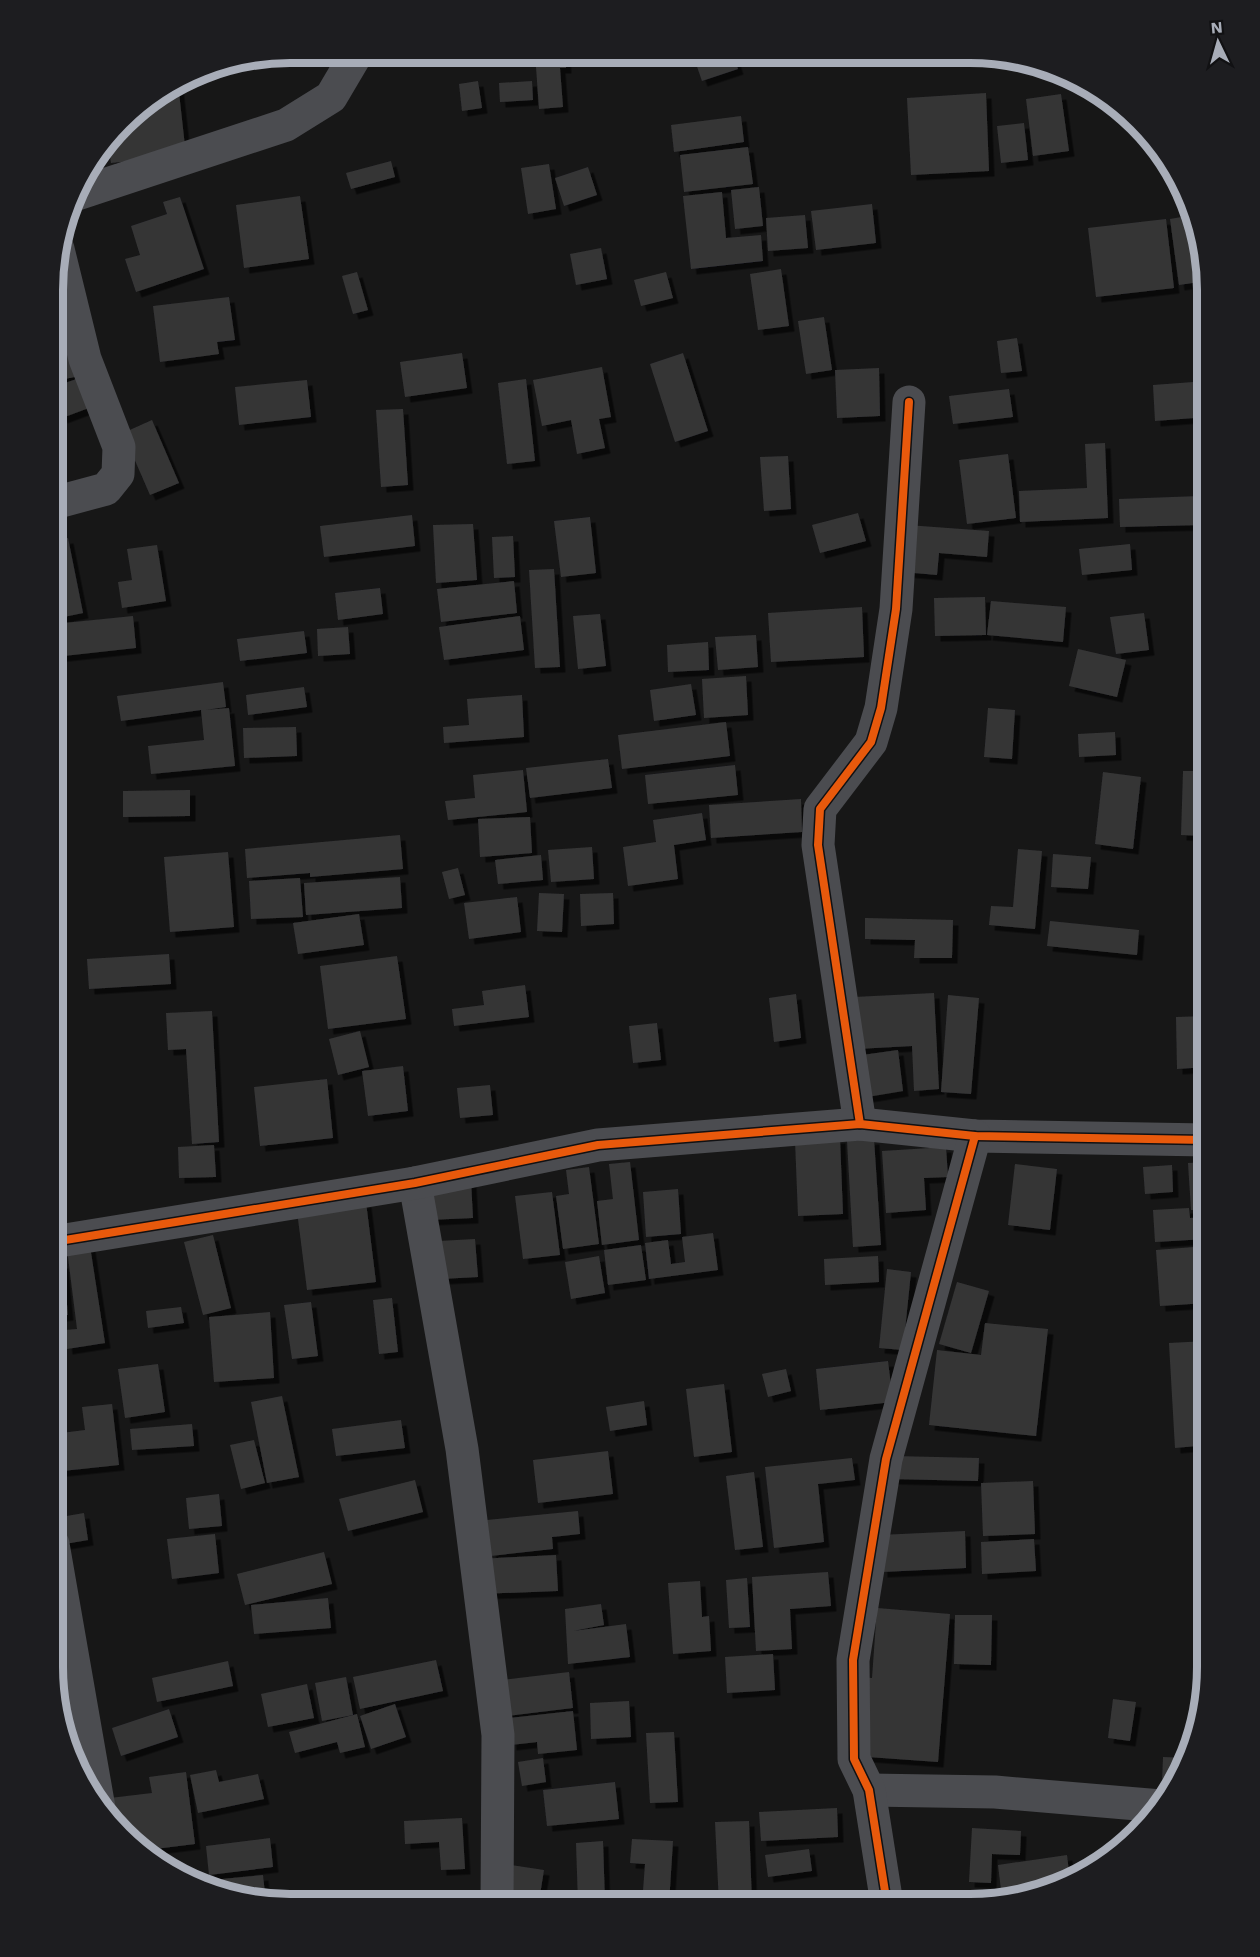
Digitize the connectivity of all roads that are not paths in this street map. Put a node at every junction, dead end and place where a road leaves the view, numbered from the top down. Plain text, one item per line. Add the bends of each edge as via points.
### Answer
1 (351, 63) edge
2 (85, 191) edge
3 (63, 273) edge
4 (909, 402) dead end
5 (63, 501) edge
6 (860, 1124) junction
7 (975, 1136) junction
8 (1197, 1140) edge
9 (415, 1183) junction
10 (63, 1240) edge
11 (63, 1601) edge
12 (95, 1784) edge
13 (869, 1790) junction
14 (1150, 1805) edge
15 (497, 1894) edge
16 (885, 1894) edge

1 - 2 street via 331,97 286,126
3 - 5 street via 85,359 119,447 118,474 106,489
4 - 6 street via 896,609 881,708 871,742 820,809 818,845
6 - 7 street
6 - 9 street via 598,1145
7 - 8 street
7 - 13 street via 886,1459 855,1649 854,1759
9 - 10 street
9 - 15 street via 462,1449 498,1735
11 - 12 street
13 - 14 street via 995,1792
13 - 16 street

